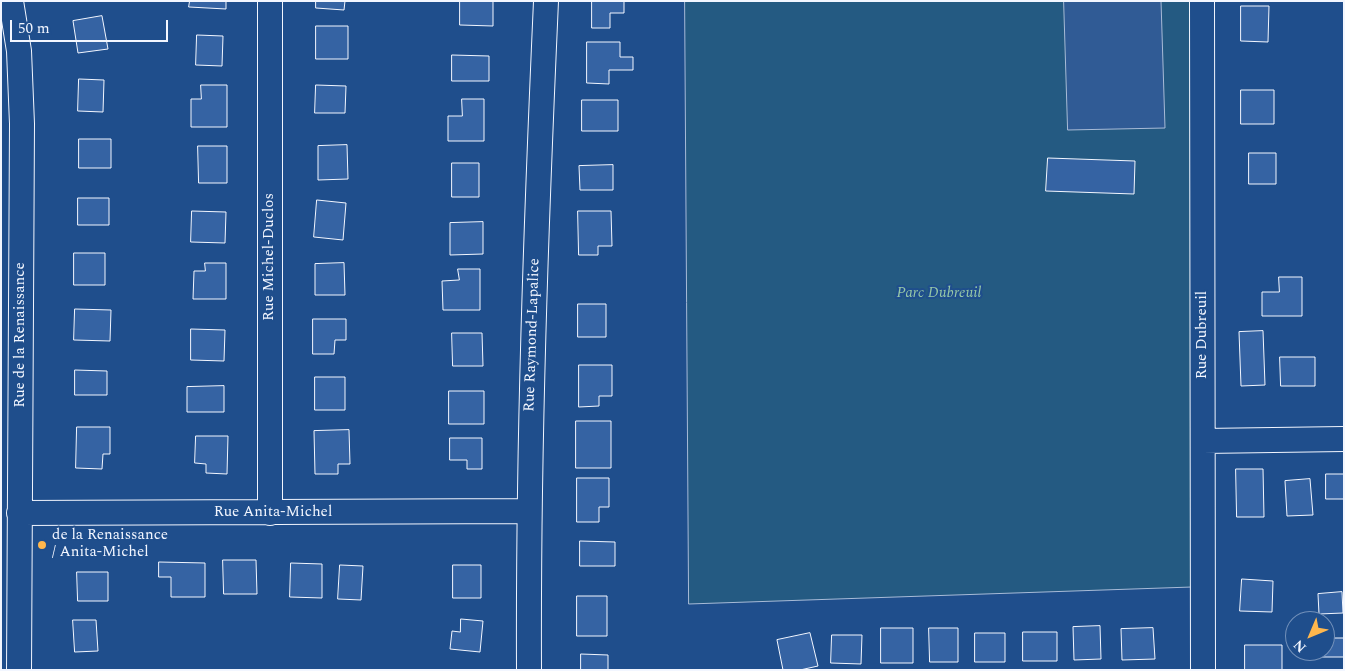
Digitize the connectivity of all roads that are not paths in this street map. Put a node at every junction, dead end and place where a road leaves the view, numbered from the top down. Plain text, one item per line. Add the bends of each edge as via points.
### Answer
1 (11, 1) edge
2 (270, 1) edge
3 (546, 1) edge
4 (1202, 1) edge
5 (11, 303) edge
6 (1344, 440) edge
7 (1203, 441) junction
8 (528, 511) junction
9 (270, 513) junction
10 (19, 514) junction
11 (19, 670) edge
12 (529, 670) edge
13 (1203, 670) edge

1 - 5 street, Rue de la Renaissance via 20,79
2 - 9 street, Rue Michel-Duclos
3 - 8 street, Rue Raymond-Lapalice
4 - 7 street, Rue Dubreuil
5 - 10 street, Rue de la Renaissance
6 - 7 street
7 - 13 street, Rue Dubreuil
8 - 9 street, Rue Anita-Michel
8 - 12 street, Rue Raymond-Lapalice
9 - 10 street, Rue Anita-Michel
10 - 11 street, Rue de la Renaissance

